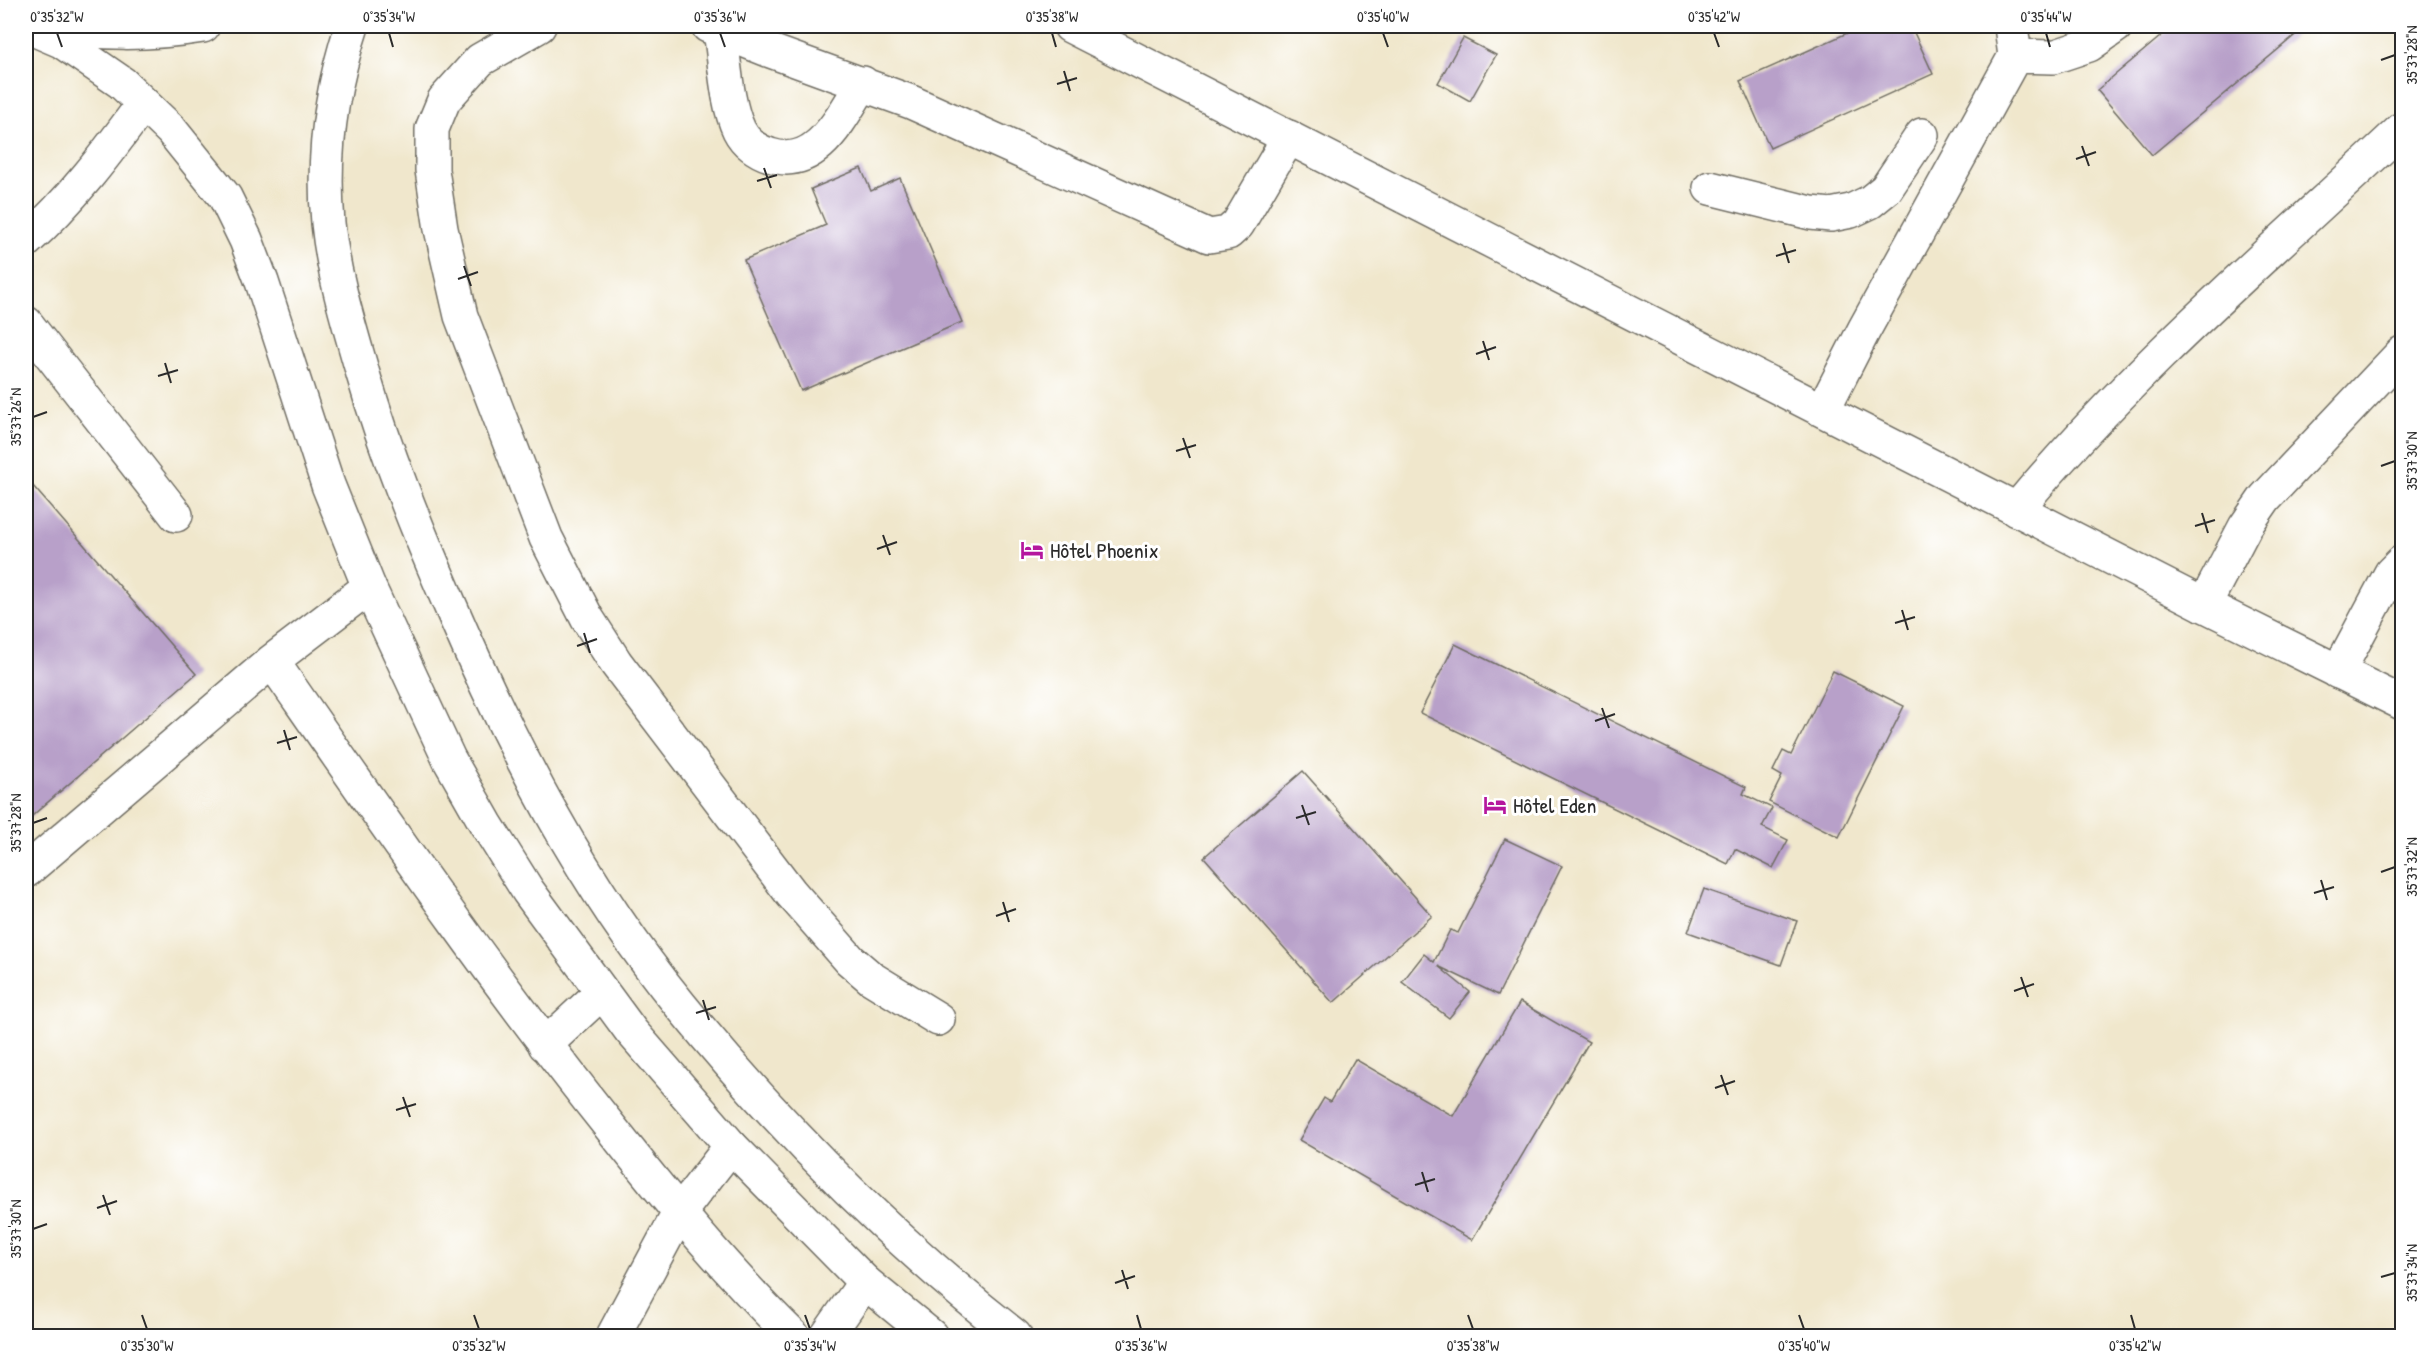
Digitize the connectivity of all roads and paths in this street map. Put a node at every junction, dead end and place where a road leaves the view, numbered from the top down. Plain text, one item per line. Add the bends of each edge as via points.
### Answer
1 (26, 26) edge
2 (40, 26) edge
3 (203, 26) edge
4 (352, 26) edge
5 (539, 26) edge
6 (1070, 26) edge
7 (2116, 26) edge
8 (714, 28) edge
9 (770, 38) edge
10 (2013, 40) edge
11 (863, 83) junction
12 (143, 104) junction
13 (2403, 129) edge
14 (1922, 135) dead end
15 (1289, 137) junction
16 (1898, 171) junction
17 (1710, 188) dead end
18 (1925, 220) junction
19 (26, 242) edge
20 (26, 323) edge
21 (2403, 353) edge
22 (1823, 410) junction
23 (2016, 510) junction
24 (176, 515) dead end
25 (2403, 562) edge
26 (369, 587) junction
27 (2204, 605) junction
28 (272, 661) junction
29 (2338, 672) junction
30 (2403, 704) edge
31 (26, 870) edge
32 (601, 993) junction
33 (938, 1019) dead end
34 (545, 1045) junction
35 (731, 1146) junction
36 (679, 1213) junction
37 (865, 1282) junction
38 (613, 1336) edge
39 (793, 1336) edge
40 (827, 1336) edge
41 (931, 1336) edge
42 (1015, 1336) edge

1 - 12 main road via 61,41 122,83
2 - 3 main road via 92,33 168,32
4 - 42 main road via 335,87 328,151 326,187 334,264 357,355 390,459 471,654 506,726 577,857 679,1003 777,1118 891,1230 970,1302
5 - 33 main road via 480,60 444,100 432,129 432,170 461,316 546,538 587,618 616,663 791,893 850,960 871,978
6 - 15 main road
7 - 10 main road via 2089,45 2053,57
8 - 9 main road
8 - 11 main road via 733,116 749,144 763,153 794,157 813,150 827,138
9 - 11 main road
10 - 18 main road
11 - 15 main road via 1209,236 1228,233 1238,224
12 - 19 main road via 72,195
12 - 26 main road via 199,163 225,197 242,232 328,485
13 - 23 main road via 2156,357 2062,455
14 - 16 main road
15 - 22 main road
16 - 17 main road via 1886,189 1870,202 1831,216
16 - 18 main road
18 - 22 main road
20 - 24 main road
21 - 27 main road via 2265,498 2245,526
22 - 23 main road
23 - 27 main road
25 - 29 main road via 2391,573
26 - 28 main road
26 - 32 main road via 449,759 486,824
27 - 29 main road
28 - 31 main road
28 - 34 main road
29 - 30 main road
32 - 34 main road
32 - 35 main road
34 - 36 main road
35 - 36 main road
35 - 37 main road
36 - 38 main road
36 - 39 main road
37 - 40 main road
37 - 41 main road

